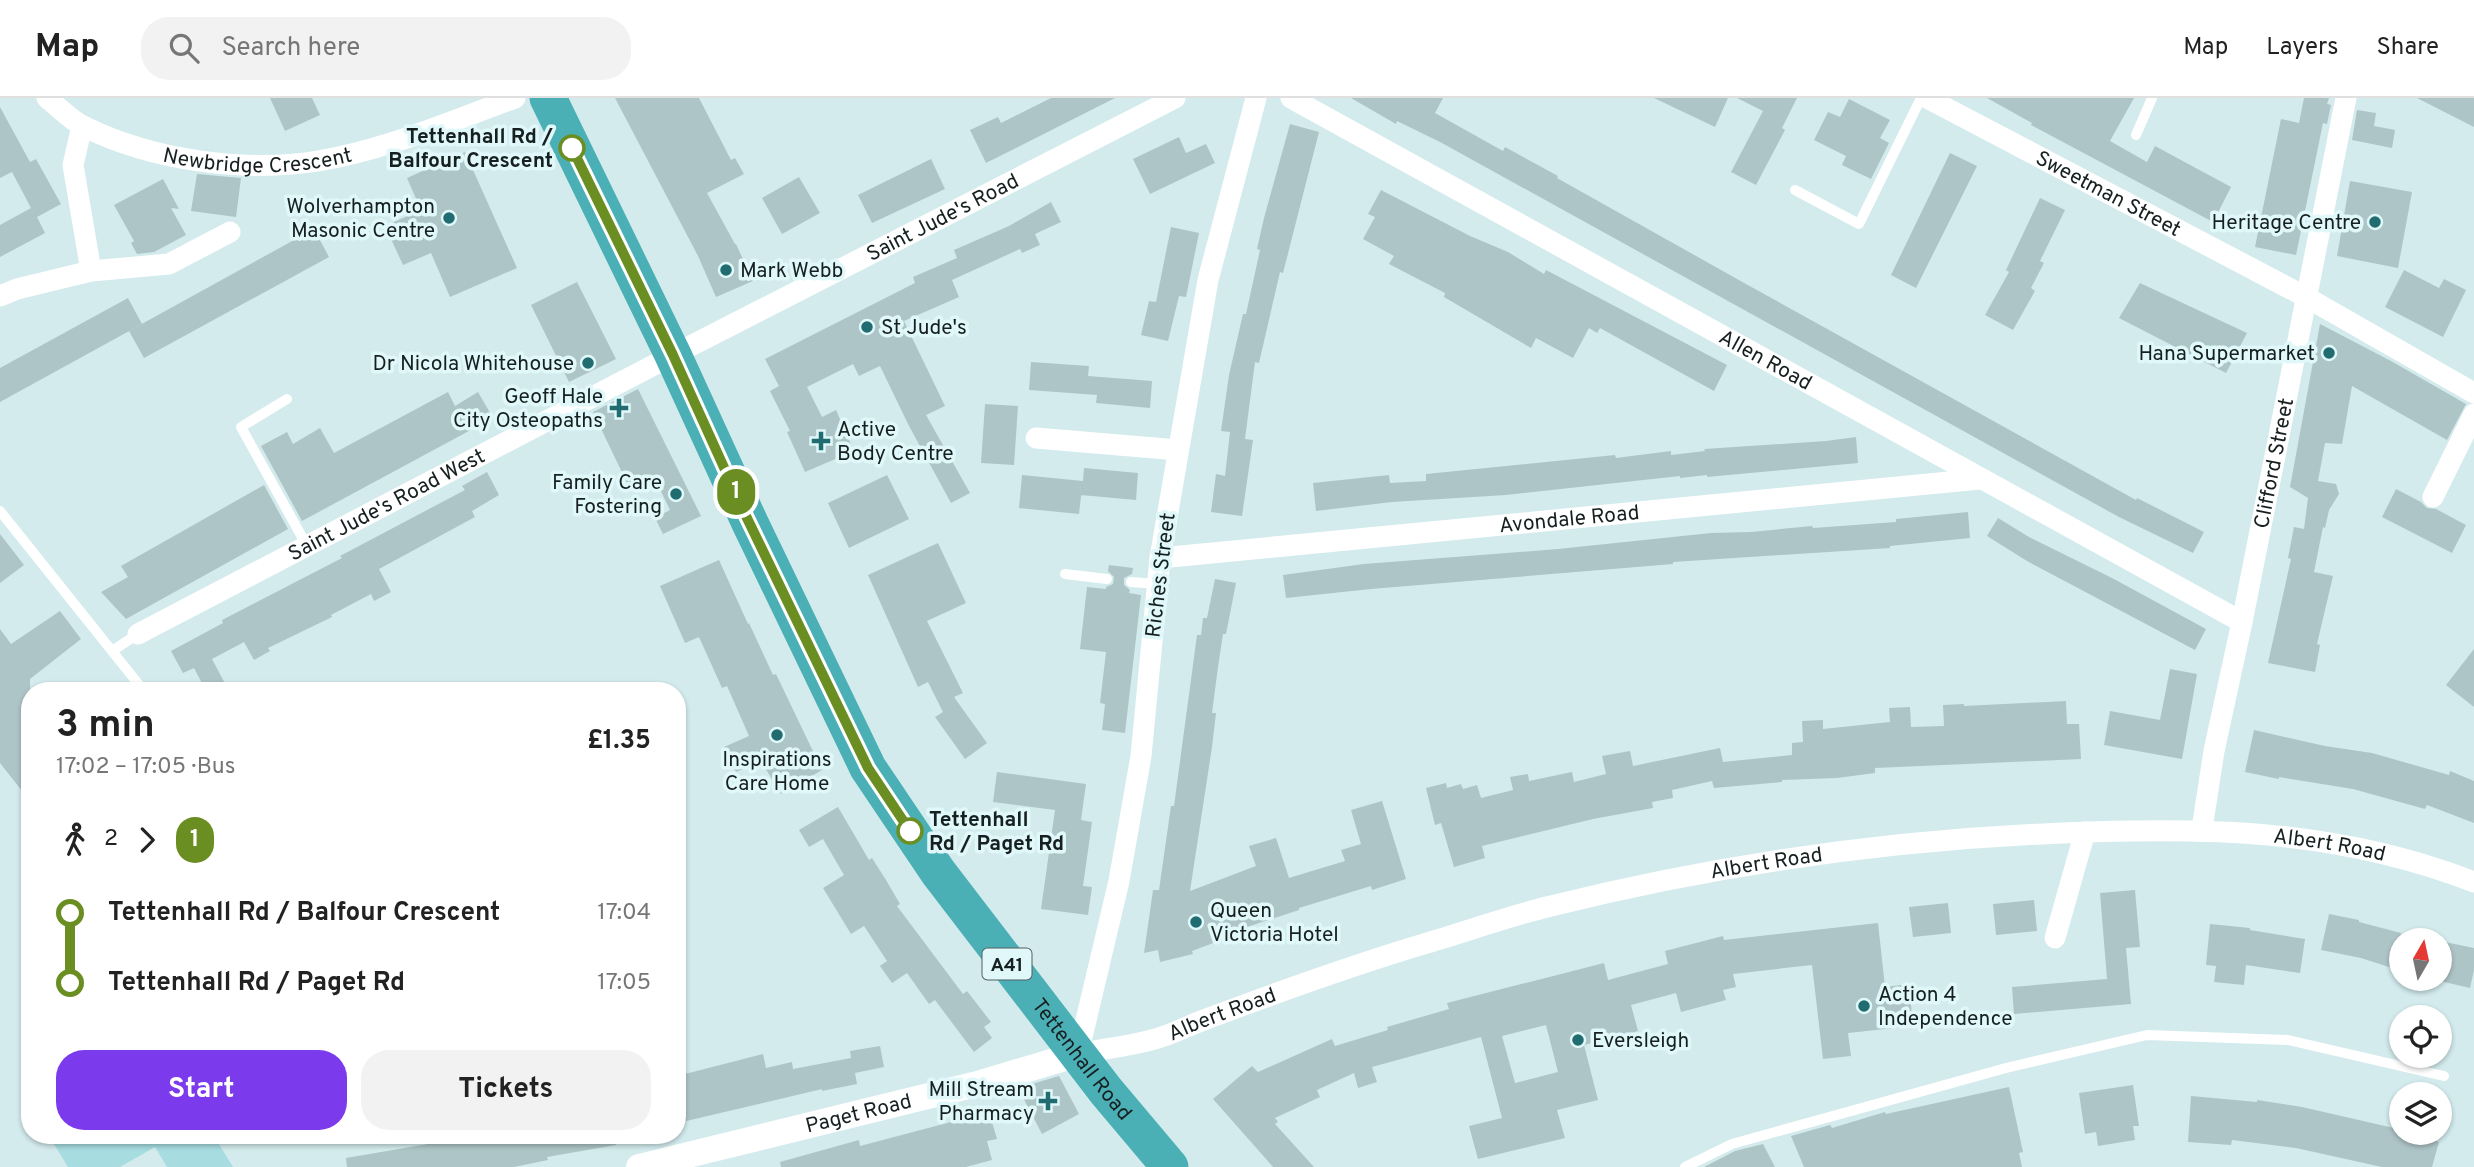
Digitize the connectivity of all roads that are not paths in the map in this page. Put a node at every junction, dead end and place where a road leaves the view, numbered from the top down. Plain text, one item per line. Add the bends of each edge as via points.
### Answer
1 (47, 98) edge
2 (515, 98) edge
3 (548, 98) edge
4 (1175, 98) edge
5 (1256, 98) edge
6 (1291, 98) edge
7 (1921, 98) edge
8 (1927, 98) edge
9 (2152, 98) edge
10 (2346, 98) edge
11 (82, 126) junction
12 (2136, 135) dead end
13 (1796, 190) dead end
14 (230, 232) dead end
15 (91, 271) junction
16 (0, 296) edge
17 (2306, 298) junction
18 (673, 355) junction
19 (2474, 393) edge
20 (287, 399) dead end
21 (2474, 414) edge
22 (1036, 438) dead end
23 (1178, 450) junction
24 (1980, 479) junction
25 (2432, 497) dead end
26 (0, 511) edge
27 (307, 546) junction
28 (1160, 558) junction
29 (1065, 574) dead end
30 (1107, 579) dead end
31 (1131, 582) dead end
32 (1157, 584) junction
33 (2242, 622) junction
34 (138, 634) joint
35 (112, 651) junction
36 (137, 682) edge
37 (2202, 829) junction
38 (2085, 832) junction
39 (2474, 882) edge
40 (2055, 939) dead end
41 (1078, 1054) junction
42 (2444, 1076) dead end
43 (639, 1167) edge
44 (1170, 1167) edge
45 (1685, 1167) edge

1 - 11 street, Newbridge Crescent
2 - 11 street, Newbridge Crescent via 375,148 317,161 244,165 184,158 126,144
3 - 18 highway, Tettenhall Road / A41
4 - 18 street, Saint Jude's Road
5 - 23 street, Riches Street via 1208,280
6 - 24 street, Allen Road
7 - 13 lane via 1859,224
8 - 17 street, Sweetman Street
9 - 12 lane
10 - 17 street, Clifford Street
11 - 15 street via 73,165
14 - 15 street via 169,264
15 - 16 street
17 - 19 street, Sweetman Street
17 - 33 street, Clifford Street
18 - 27 street, Saint Jude's Road West
18 - 41 highway, Tettenhall Road / A41 via 868,768 938,872
20 - 27 lane via 241,427
21 - 25 street
22 - 23 street
23 - 28 street, Riches Street
24 - 28 street, Avondale Road
24 - 33 street, Allen Road
26 - 35 lane
27 - 34 street, Saint Jude's Road West
28 - 32 street, Riches Street
29 - 30 lane
31 - 32 lane
32 - 41 street, Riches Street via 1139,769 1119,881
33 - 37 street, Clifford Street
34 - 35 lane
35 - 36 lane
37 - 38 street, Albert Road
37 - 39 street, Albert Road via 2354,846
38 - 40 street
38 - 41 street, Albert Road via 1931,840 1819,853 1549,906 1409,949 1157,1039
41 - 43 street, Paget Road via 981,1083
41 - 44 highway, Tettenhall Road / A41
42 - 45 lane via 2288,1040 2147,1035 2006,1068 1732,1144

